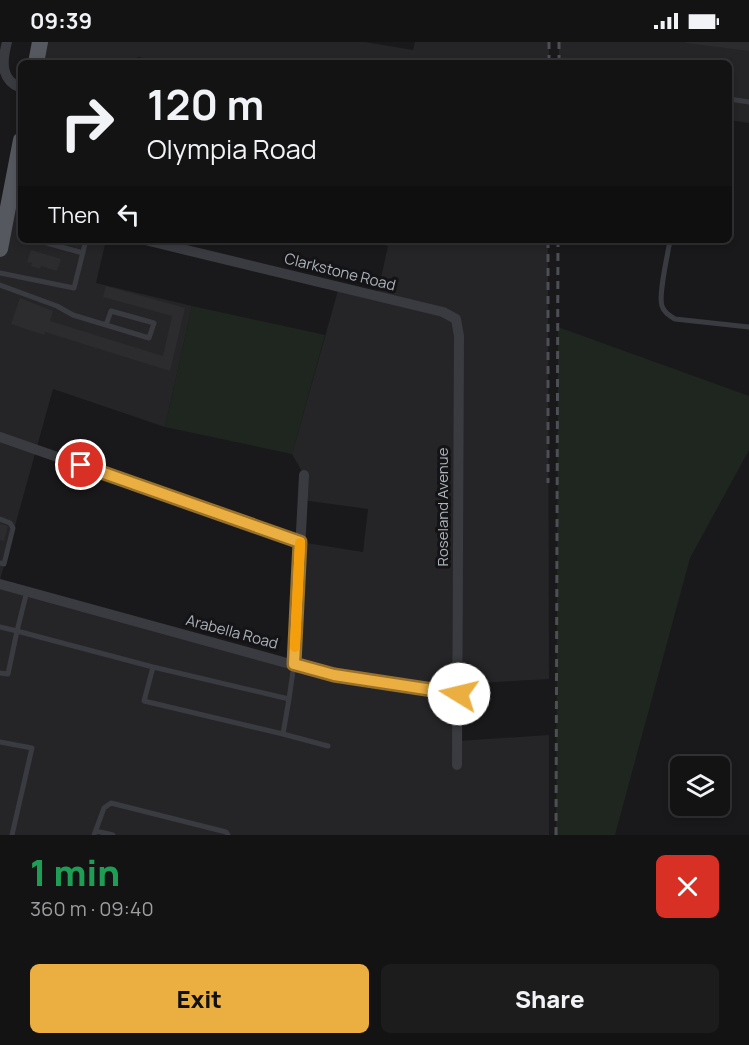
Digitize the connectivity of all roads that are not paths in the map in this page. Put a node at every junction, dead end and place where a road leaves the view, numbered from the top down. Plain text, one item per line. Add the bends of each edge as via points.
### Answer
1 (7, 42) edge
2 (40, 42) edge
3 (37, 60) edge
4 (18, 87) edge
5 (732, 99) edge
6 (749, 102) edge
7 (18, 174) edge
8 (15, 208) edge
9 (1, 238) edge
10 (47, 243) edge
11 (85, 243) edge
12 (157, 243) edge
13 (670, 243) edge
14 (83, 253) junction
15 (0, 273) edge
16 (0, 285) edge
17 (456, 319) joint
18 (106, 325) junction
19 (749, 327) edge
20 (0, 437) edge
21 (304, 475) dead end
22 (0, 519) edge
23 (300, 542) junction
24 (0, 564) edge
25 (0, 584) edge
26 (27, 591) junction
27 (0, 627) edge
28 (17, 631) junction
29 (294, 664) junction
30 (153, 668) junction
31 (0, 673) edge
32 (459, 694) junction
33 (289, 699) junction
34 (283, 734) junction
35 (0, 742) edge
36 (328, 746) dead end
37 (458, 765) dead end
38 (95, 833) edge
39 (12, 835) edge
40 (113, 835) edge
41 (228, 835) edge

1 - 4 street via 3,71 11,84
2 - 3 main road
5 - 6 lane
7 - 8 main road
8 - 9 main road
10 - 14 lane
11 - 14 lane
12 - 17 street, Clarkstone Road via 443,312
13 - 19 lane via 662,294 662,307 668,315
14 - 15 lane via 74,288
16 - 18 lane
17 - 32 street, Roseland Avenue
18 - 18 lane via 150,338 154,323 111,311
20 - 23 street
21 - 23 street
22 - 24 lane via 13,528 4,564
23 - 29 street
25 - 26 street, Arabella Road
26 - 28 lane
26 - 29 street, Arabella Road
27 - 28 lane
28 - 30 lane
28 - 31 lane via 8,674
29 - 32 street, Arabella Road via 334,675
29 - 33 lane
30 - 33 lane
30 - 34 lane via 144,701
32 - 37 street, Roseland Avenue
33 - 34 lane
34 - 36 lane
35 - 39 lane via 33,748
38 - 40 lane
38 - 41 lane via 104,808 111,803

